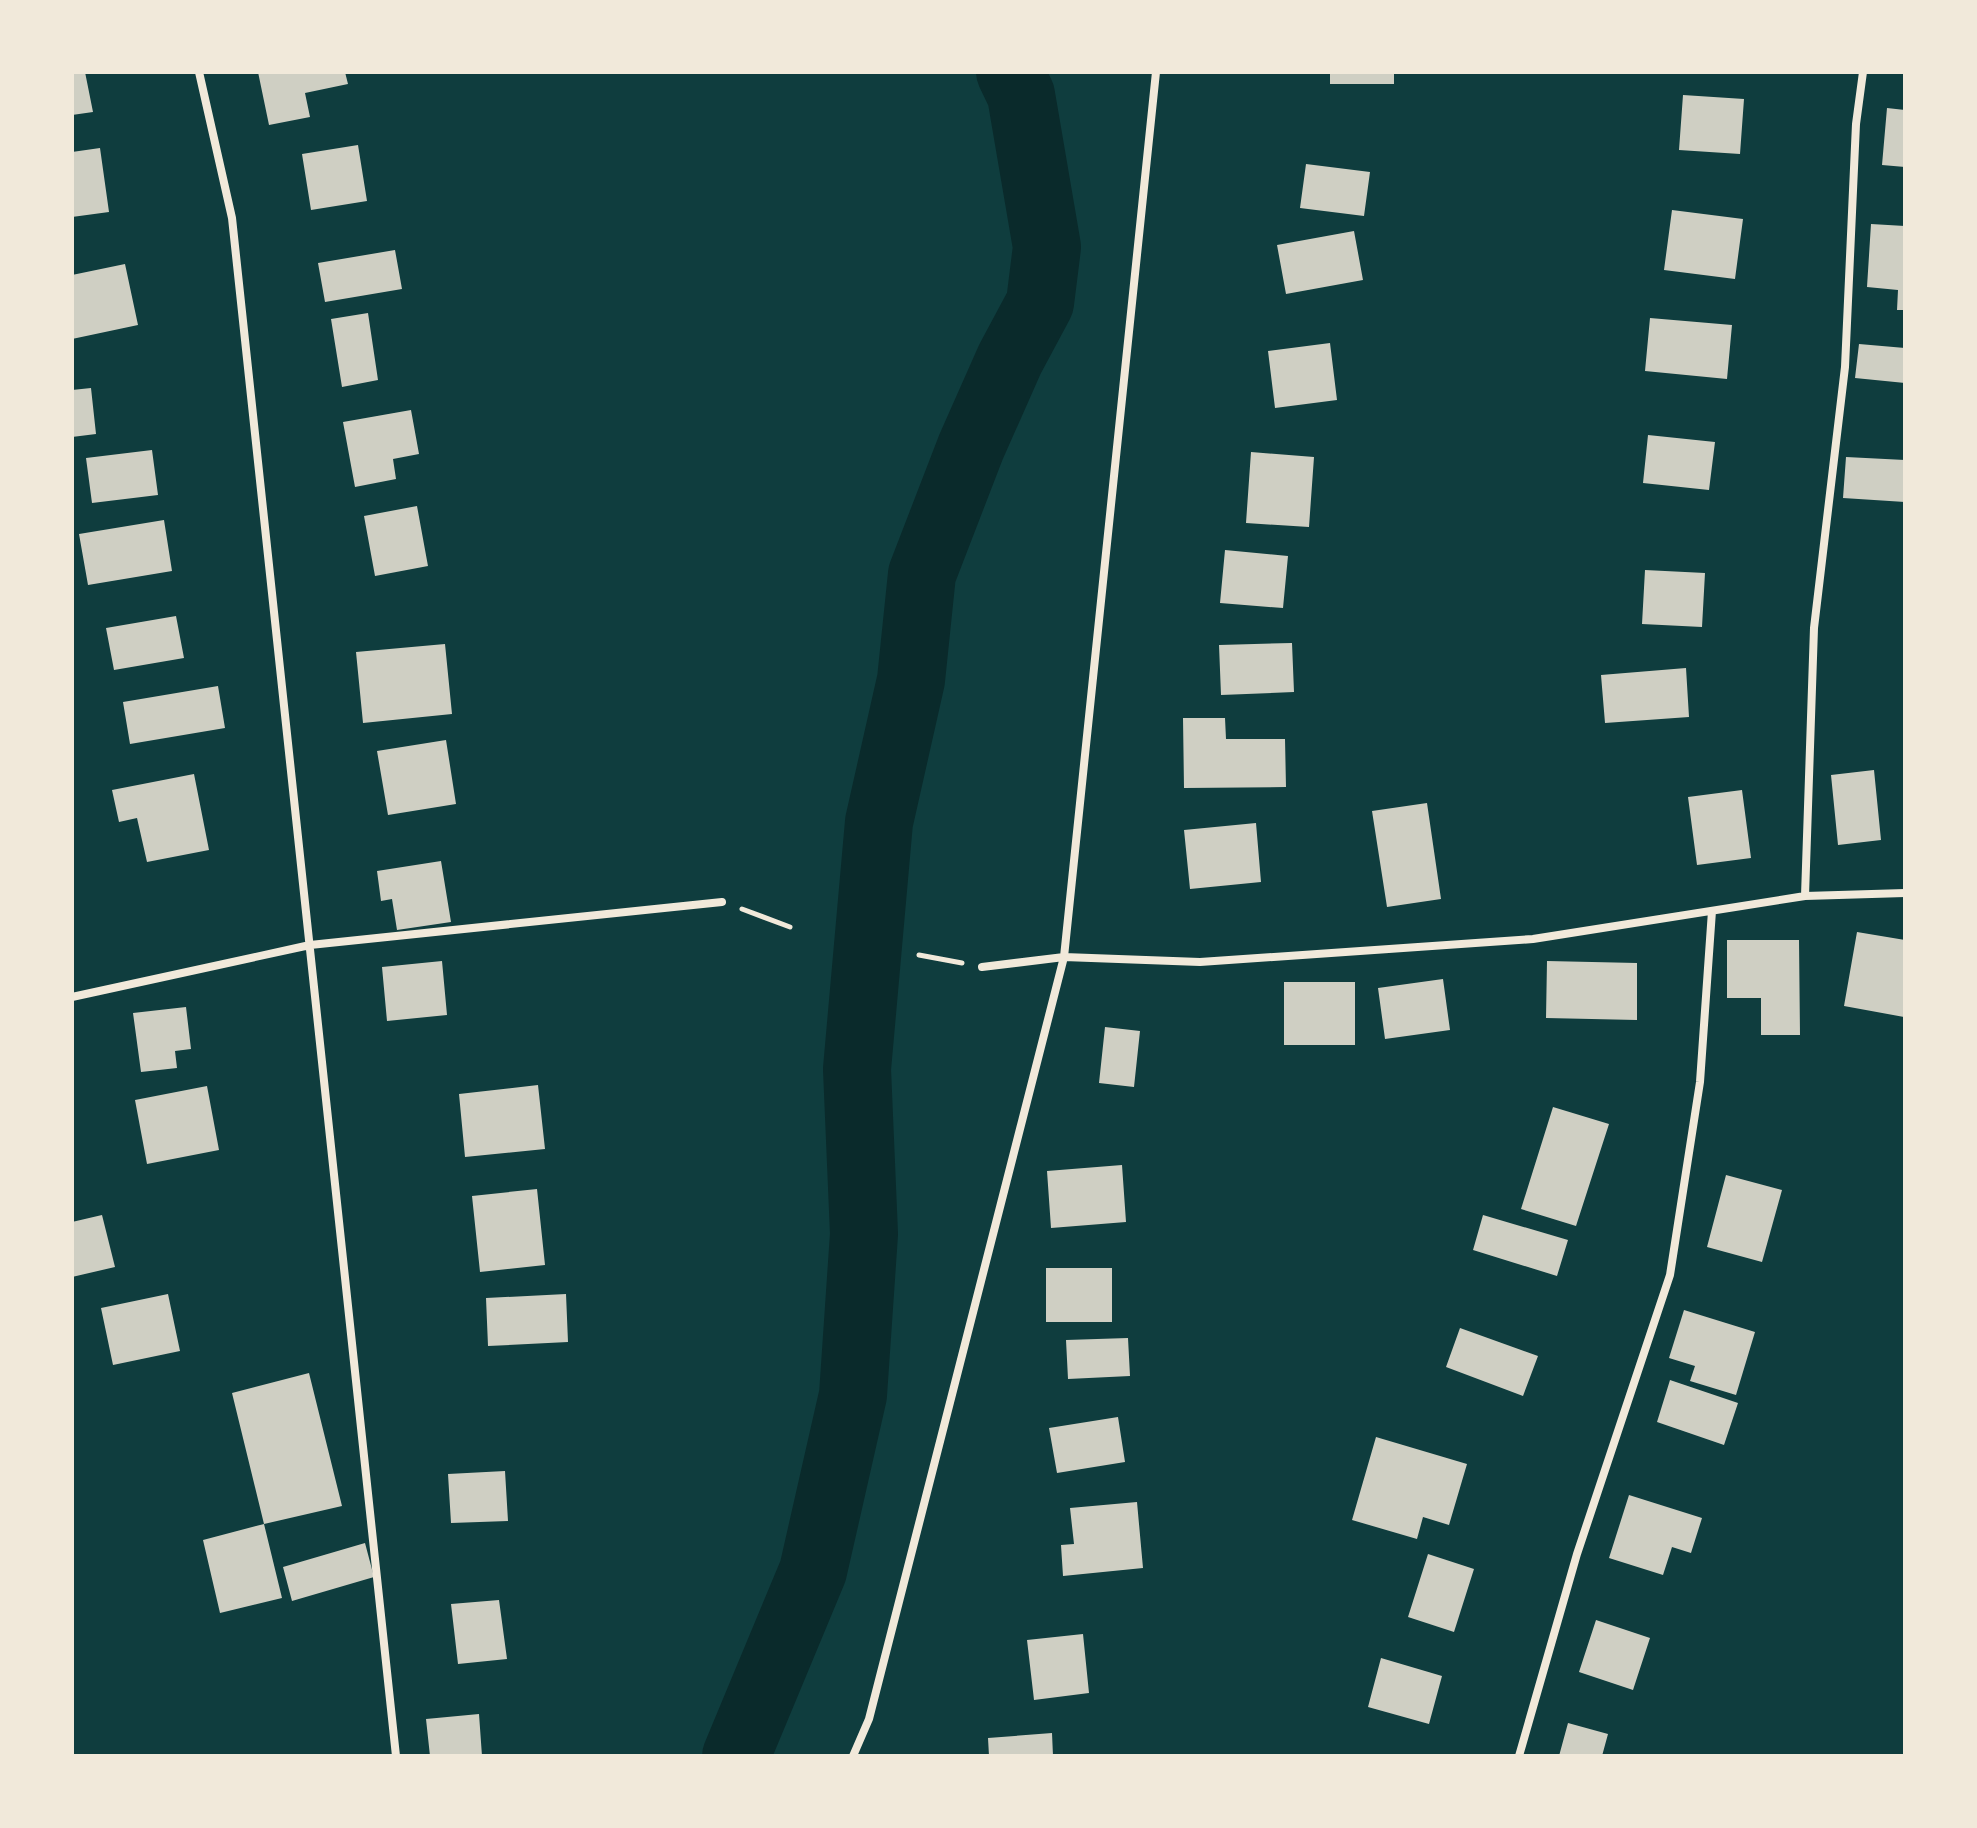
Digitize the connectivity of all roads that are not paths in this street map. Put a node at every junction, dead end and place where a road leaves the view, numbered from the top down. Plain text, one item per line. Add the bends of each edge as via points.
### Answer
1 (199, 72) edge
2 (1156, 72) edge
3 (1863, 72) edge
4 (1905, 893) edge
5 (1805, 896) junction
6 (722, 902) road end
7 (1712, 911) junction
8 (310, 945) junction
9 (1064, 957) junction
10 (982, 967) road end
11 (72, 997) edge
12 (396, 1756) edge
13 (853, 1756) edge
14 (1519, 1756) edge

1 - 8 street via 232,218
2 - 9 street
3 - 5 street via 1845,367 1814,628
4 - 5 street
5 - 7 street
6 - 8 street
7 - 9 street via 1517,940 1200,962
7 - 14 street via 1700,1082 1670,1275 1577,1554
8 - 11 street
8 - 12 street
9 - 10 street
9 - 13 street via 869,1719

